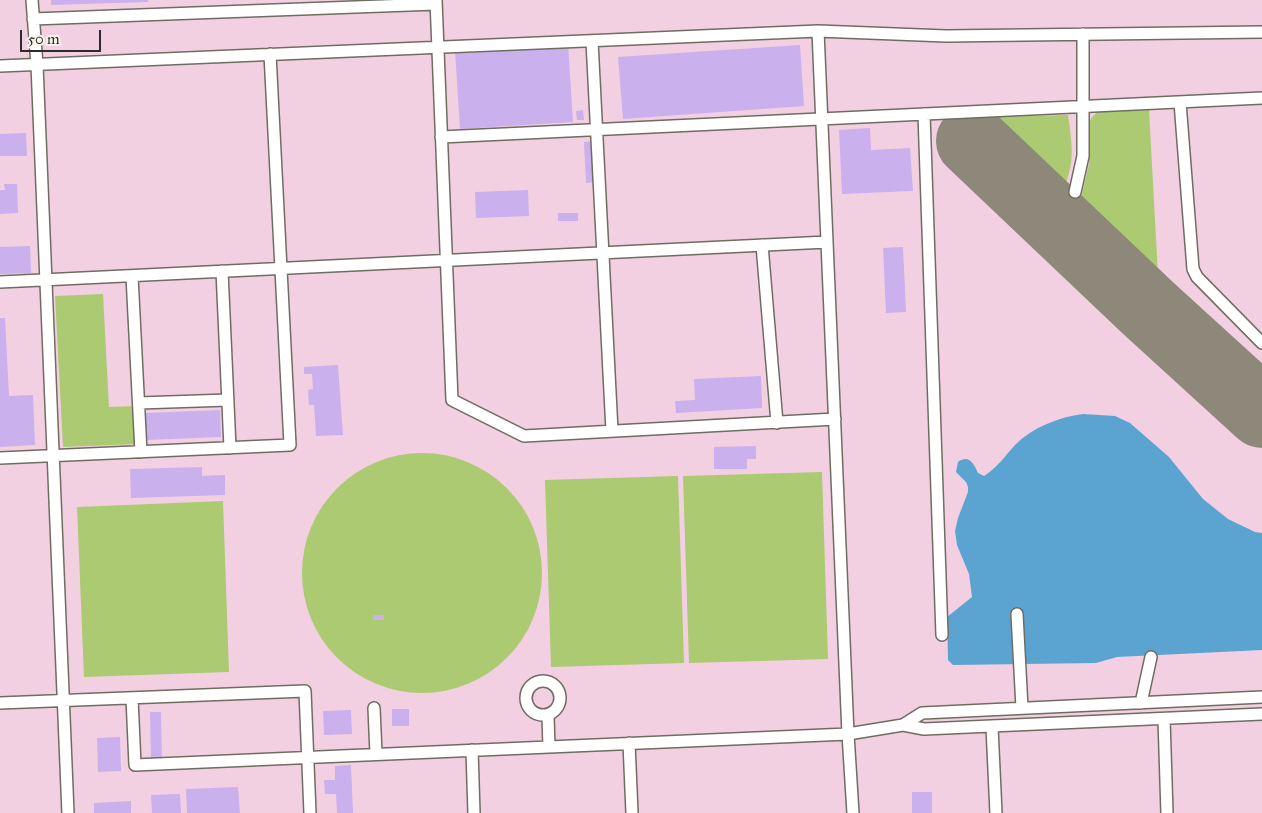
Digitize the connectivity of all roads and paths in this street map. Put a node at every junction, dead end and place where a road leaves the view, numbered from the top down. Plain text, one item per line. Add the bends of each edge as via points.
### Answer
1 (32, 0) edge
2 (436, 2) edge
3 (243, 6) edge
4 (33, 19) junction
5 (818, 31) junction
6 (1262, 32) edge
7 (1083, 34) junction
8 (592, 41) junction
9 (438, 47) junction
10 (270, 54) junction
11 (36, 64) junction
12 (0, 66) edge
13 (1262, 98) edge
14 (1180, 102) junction
15 (1083, 106) junction
16 (924, 114) junction
17 (822, 119) junction
18 (596, 130) junction
19 (441, 137) junction
20 (1075, 192) dead end
21 (827, 242) junction
22 (762, 245) junction
23 (603, 253) junction
24 (446, 260) junction
25 (281, 268) junction
26 (222, 271) junction
27 (132, 276) junction
28 (46, 280) junction
29 (0, 282) edge
30 (1262, 343) edge
31 (228, 400) junction
32 (139, 403) junction
33 (835, 420) junction
34 (777, 422) junction
35 (612, 432) junction
36 (230, 448) junction
37 (142, 452) junction
38 (53, 456) junction
39 (0, 458) edge
40 (1017, 614) dead end
41 (942, 634) dead end
42 (1151, 657) dead end
43 (1262, 697) edge
44 (132, 698) junction
45 (63, 700) junction
46 (0, 703) edge
47 (1141, 703) junction
48 (374, 708) dead end
49 (1022, 708) junction
50 (1262, 714) edge
51 (548, 716) dead end
52 (1164, 719) junction
53 (903, 725) junction
54 (992, 727) junction
55 (848, 734) junction
56 (629, 743) junction
57 (550, 746) junction
58 (472, 750) junction
59 (376, 754) junction
60 (308, 757) junction
61 (68, 813) edge
62 (310, 813) edge
63 (474, 813) edge
64 (632, 813) edge
65 (852, 813) edge
66 (996, 813) edge
67 (1167, 813) edge

1 - 4 lane
2 - 3 lane
2 - 9 lane
3 - 4 lane
4 - 11 lane
5 - 7 lane via 946,36
5 - 8 lane
5 - 17 lane
6 - 7 lane
7 - 15 lane
8 - 9 lane
8 - 18 lane
9 - 10 lane
9 - 19 lane
10 - 11 lane
10 - 25 lane
11 - 12 lane
11 - 28 lane
13 - 14 lane
14 - 15 lane
14 - 30 lane via 1193,269 1197,278
15 - 16 lane
15 - 20 lane via 1083,156
16 - 17 lane
16 - 41 lane
17 - 18 lane
17 - 21 lane
18 - 19 lane
18 - 23 lane
19 - 24 lane
21 - 22 lane
21 - 33 lane
22 - 23 lane
22 - 34 lane
23 - 24 lane
23 - 35 lane
24 - 25 lane
24 - 35 lane via 452,400 524,436
25 - 26 lane
25 - 36 lane via 290,445
26 - 27 lane
26 - 31 lane
27 - 28 lane
27 - 32 lane
28 - 29 lane
28 - 38 lane
31 - 32 lane
31 - 36 lane
32 - 37 lane
33 - 34 lane
33 - 55 lane
34 - 35 lane
36 - 37 lane
37 - 38 lane
38 - 39 lane
38 - 45 lane
40 - 49 lane
42 - 47 lane
43 - 47 lane
44 - 45 lane
44 - 60 lane via 305,691
44 - 60 lane via 135,765
45 - 46 lane
45 - 61 lane
47 - 49 lane
48 - 59 lane
49 - 53 lane via 922,713
50 - 52 lane
51 - 57 lane
52 - 54 lane
52 - 67 lane
53 - 54 lane via 924,729
53 - 55 lane
54 - 66 lane
55 - 56 lane
55 - 65 lane
56 - 57 lane
56 - 64 lane
57 - 58 lane
58 - 59 lane
58 - 63 lane
59 - 60 lane
60 - 62 lane

